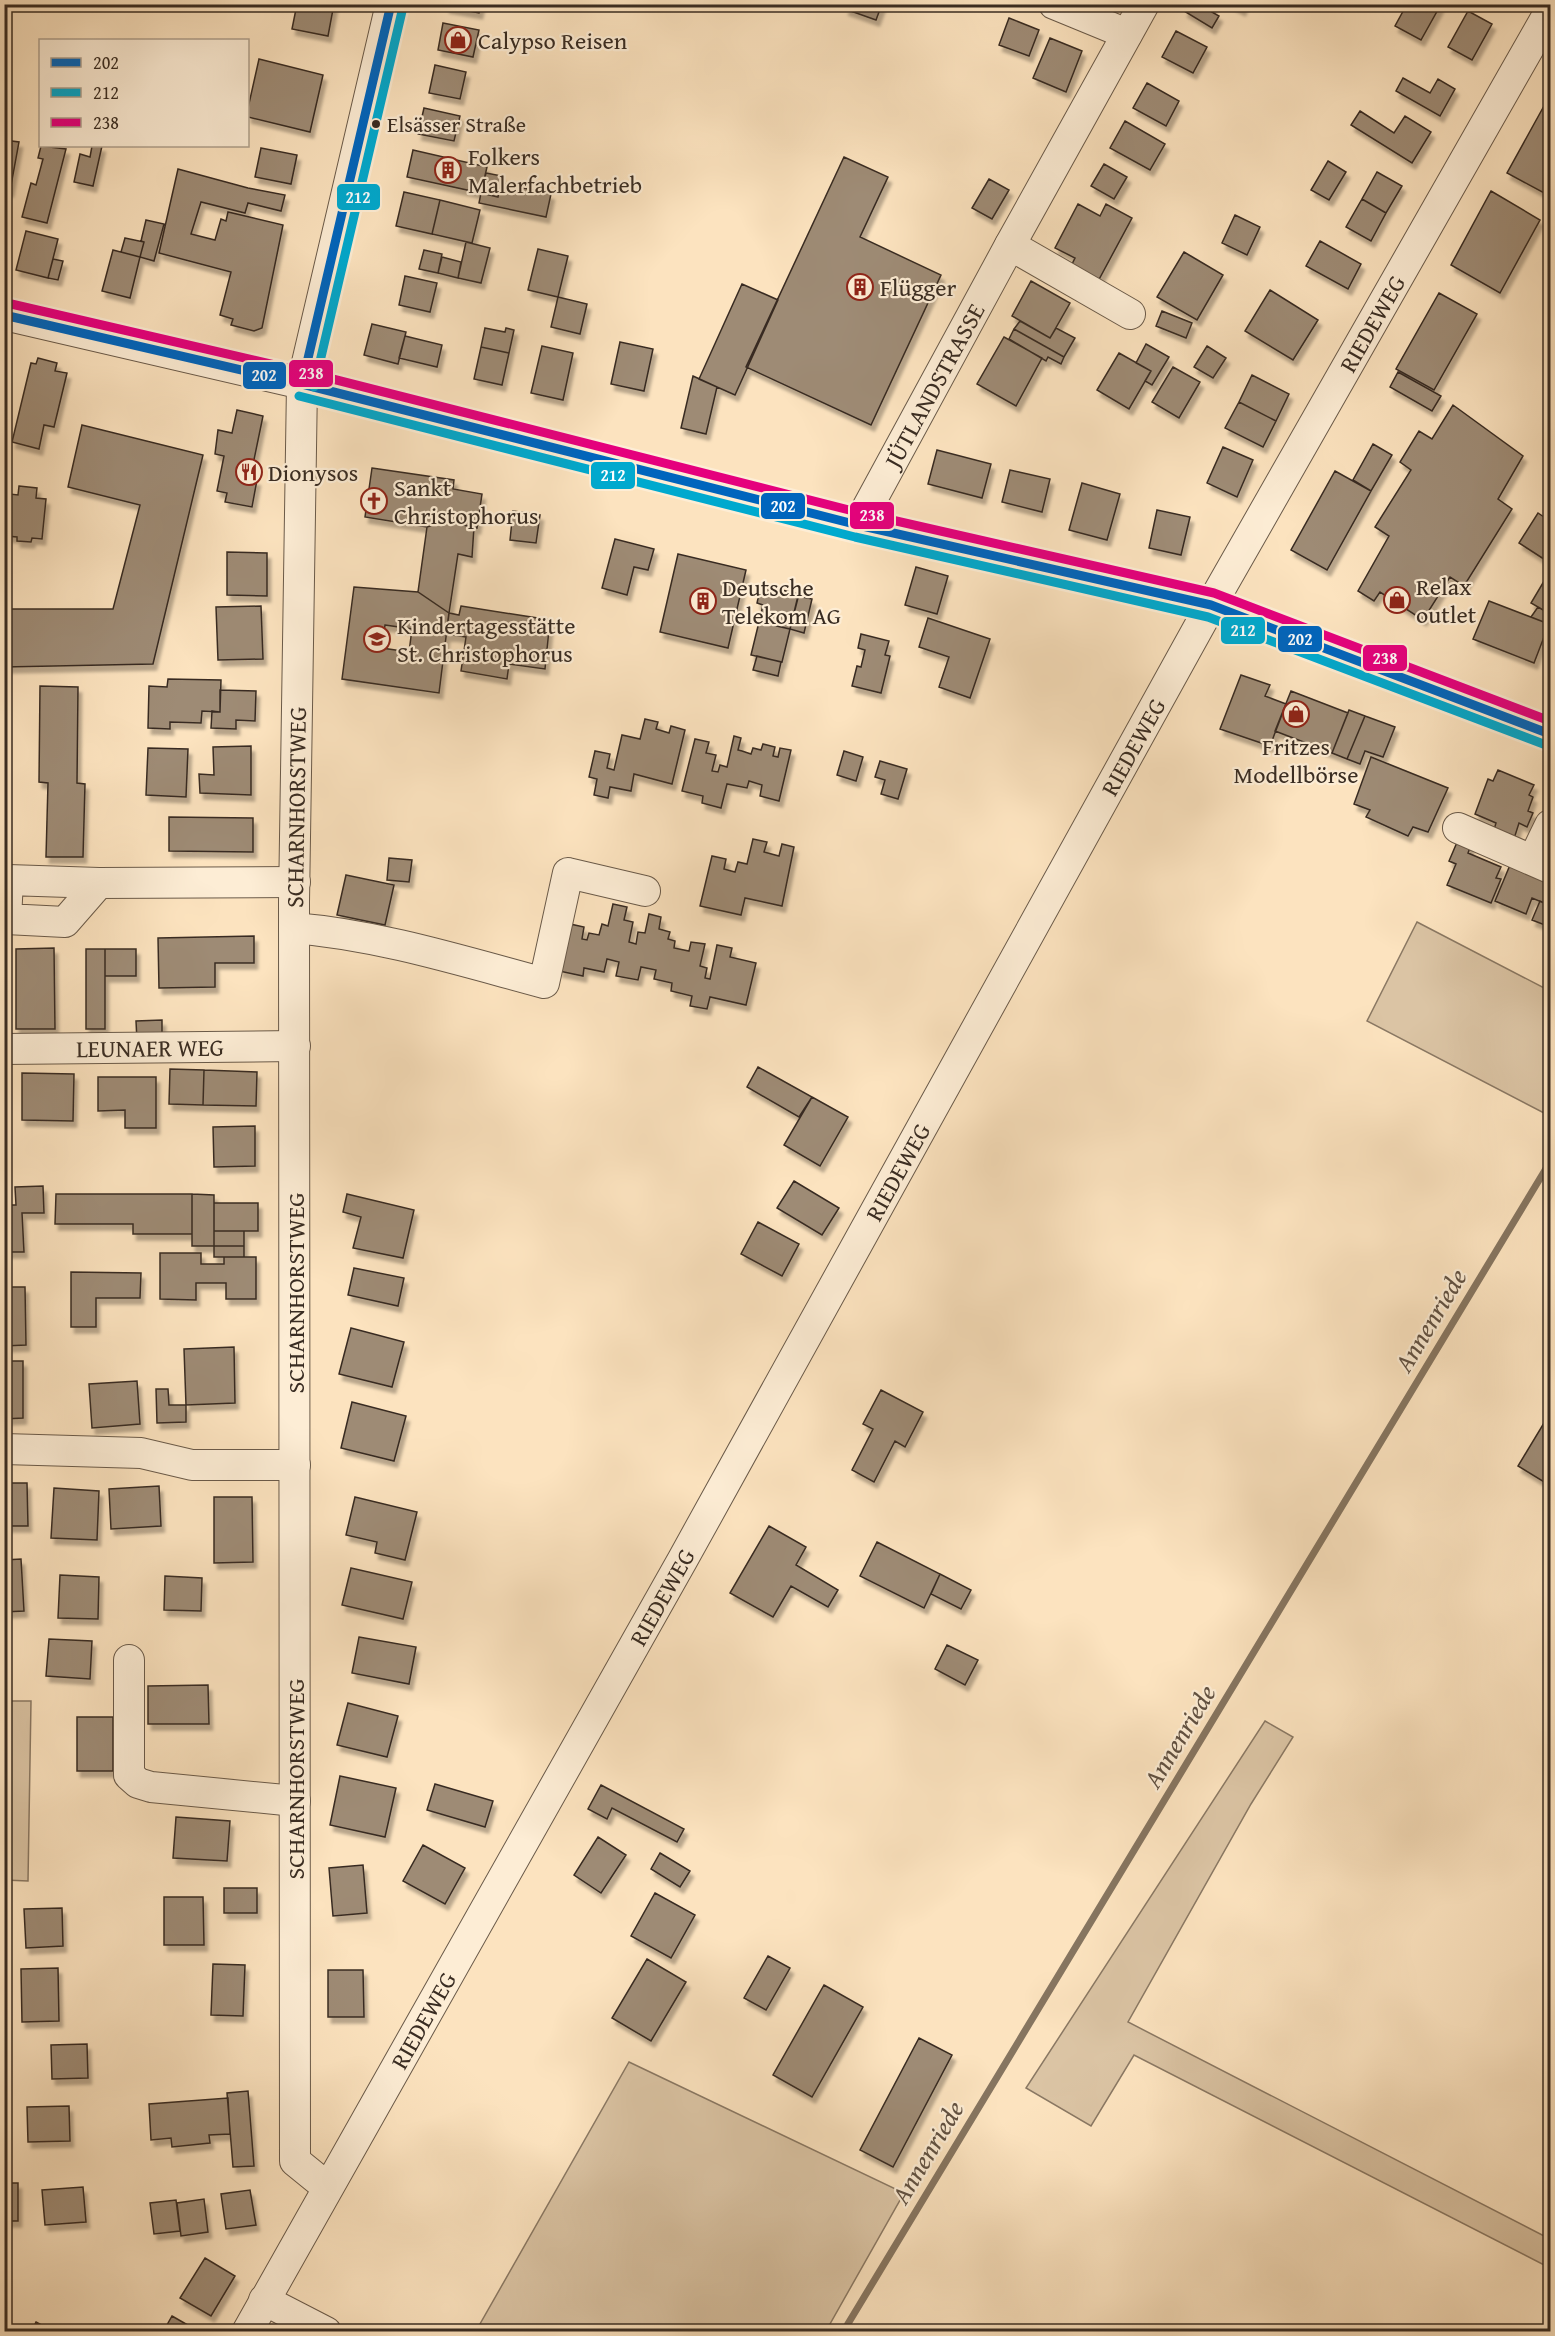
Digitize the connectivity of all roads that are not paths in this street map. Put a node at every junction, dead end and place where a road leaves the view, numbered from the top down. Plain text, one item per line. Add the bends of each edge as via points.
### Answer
1 (391, 4) edge
2 (1054, 4) edge
3 (1144, 4) edge
4 (1551, 11) edge
5 (1127, 34) junction
6 (1010, 245) junction
7 (1130, 314) dead end
8 (4, 315) edge
9 (302, 384) junction
10 (858, 525) junction
11 (1211, 605) junction
12 (1551, 734) edge
13 (1551, 825) edge
14 (1458, 828) dead end
15 (1542, 864) edge
16 (295, 882) junction
17 (99, 883) dead end
18 (645, 891) dead end
19 (294, 928) junction
20 (295, 1046) junction
21 (4, 1049) edge
22 (4, 1449) edge
23 (295, 1465) junction
24 (129, 1660) dead end
25 (295, 1801) junction
26 (327, 2187) junction
27 (264, 2300) junction
28 (247, 2331) edge
29 (326, 2331) edge

1 - 9 street, SCHARNHORSTWEG
2 - 5 street
3 - 5 street, JÜTLANDSTRASSE
4 - 11 street, RIEDEWEG
5 - 6 street, JÜTLANDSTRASSE
6 - 7 street
6 - 10 street, JÜTLANDSTRASSE
8 - 9 street
9 - 10 street
9 - 16 street, SCHARNHORSTWEG
10 - 11 street
11 - 12 street
11 - 26 street, RIEDEWEG via 688,1549
13 - 15 street
14 - 15 street
16 - 17 street
16 - 19 street, SCHARNHORSTWEG
18 - 19 street via 568,873 544,983 405,946 332,931
19 - 20 street, SCHARNHORSTWEG
20 - 21 street, LEUNAER WEG
20 - 23 street, SCHARNHORSTWEG
22 - 23 street via 141,1453 192,1465
23 - 25 street, SCHARNHORSTWEG
24 - 25 street via 129,1775 138,1783
25 - 26 street, SCHARNHORSTWEG via 295,2161
26 - 27 street, RIEDEWEG
27 - 28 street, RIEDEWEG
27 - 29 street

